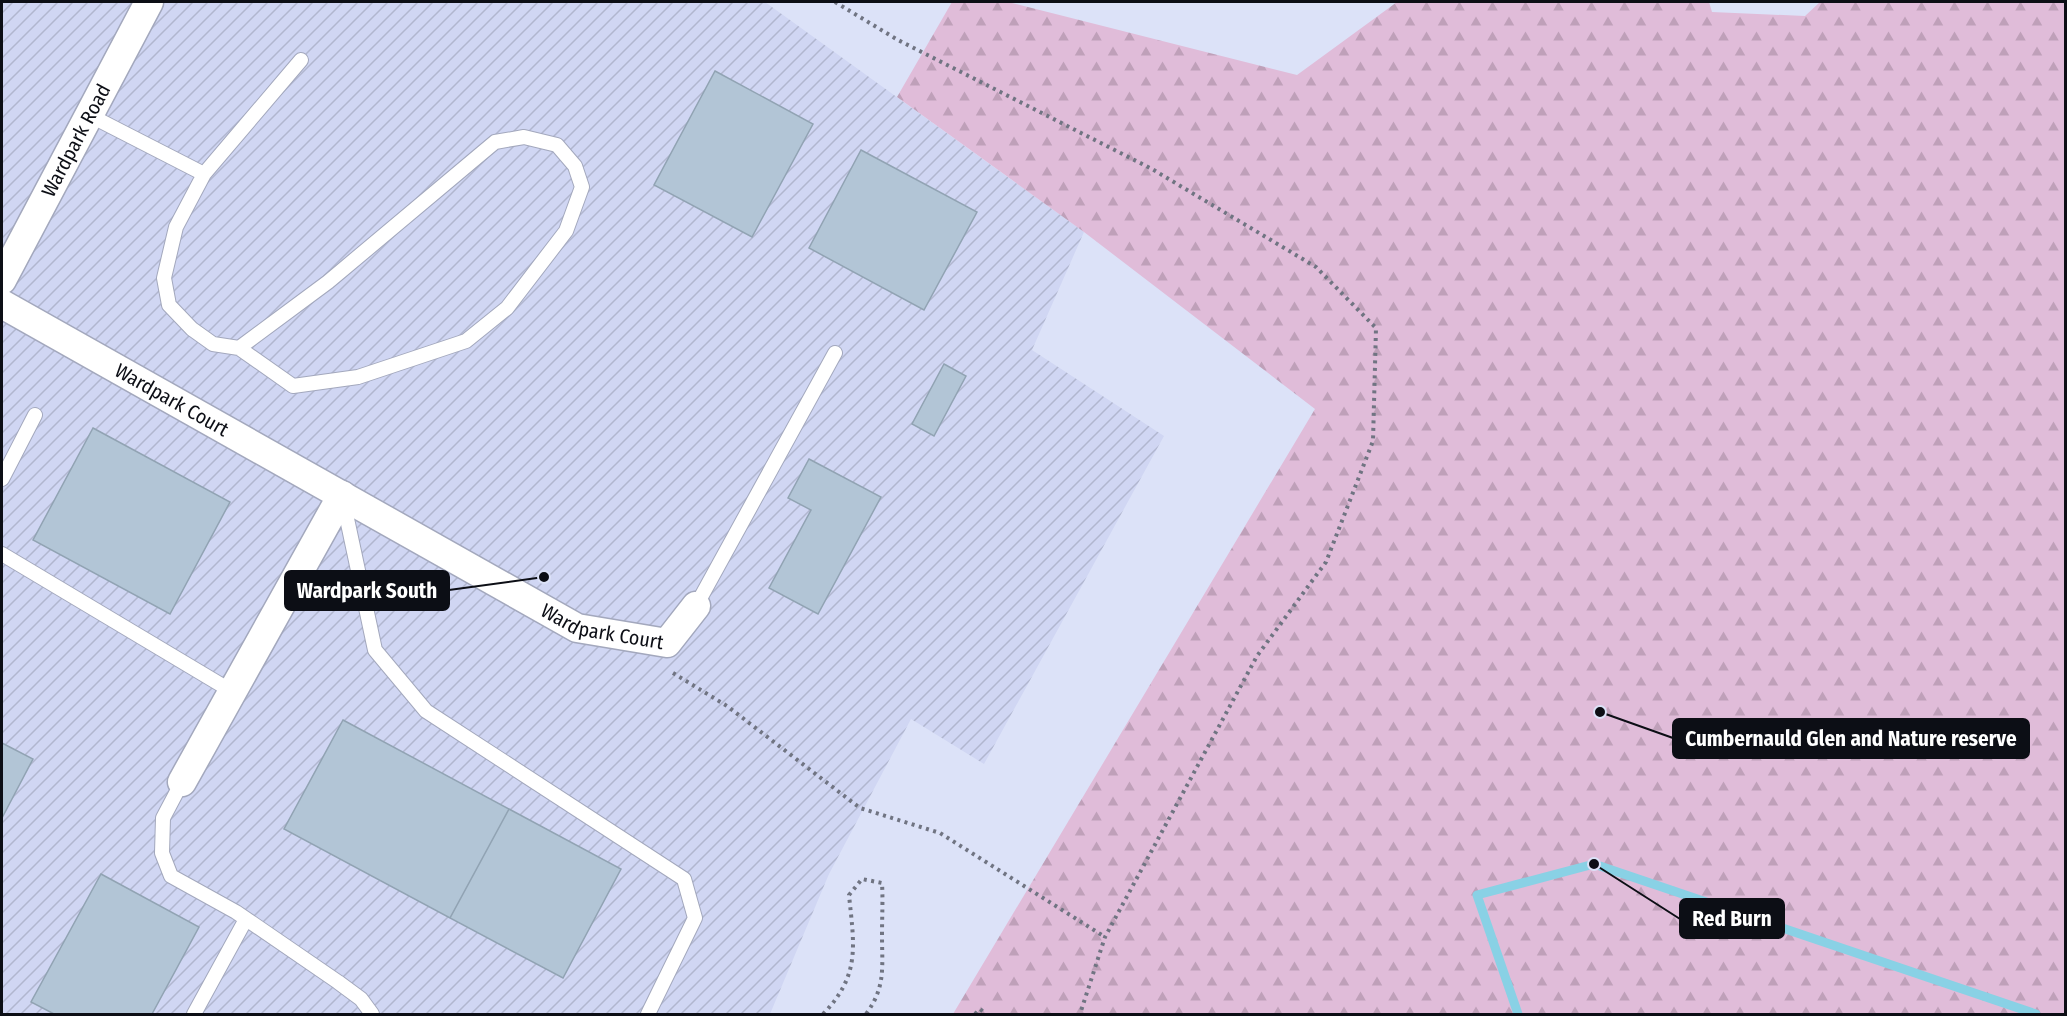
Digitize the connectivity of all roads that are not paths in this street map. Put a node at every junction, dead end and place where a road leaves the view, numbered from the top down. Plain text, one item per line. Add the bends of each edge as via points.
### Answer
1 (149, 2) edge
2 (301, 60) dead end
3 (89, 115) junction
4 (204, 174) junction
5 (2, 280) edge
6 (2, 304) edge
7 (239, 348) junction
8 (835, 353) dead end
9 (35, 415) dead end
10 (2, 478) edge
11 (342, 495) junction
12 (2, 554) edge
13 (696, 606) joint
14 (232, 692) junction
15 (182, 782) joint
16 (246, 919) junction
17 (194, 1014) edge
18 (372, 1014) edge
19 (648, 1014) edge

1 - 3 street, Wardpark Road
2 - 4 lane
3 - 4 lane
3 - 5 street, Wardpark Road
4 - 7 lane via 176,227 164,278 169,305 213,344
6 - 11 street, Wardpark Court
7 - 7 lane via 336,275 495,142 524,136 557,145 575,166 582,187 566,231 507,308 466,341 358,377 293,386
8 - 13 lane
9 - 10 lane
11 - 13 street, Wardpark Court via 577,628 666,643
11 - 14 street
11 - 19 lane via 375,650 426,711 684,879 695,918
12 - 14 lane
14 - 15 street
15 - 16 lane via 163,818 162,853 171,876
16 - 17 lane
16 - 18 lane via 361,999

